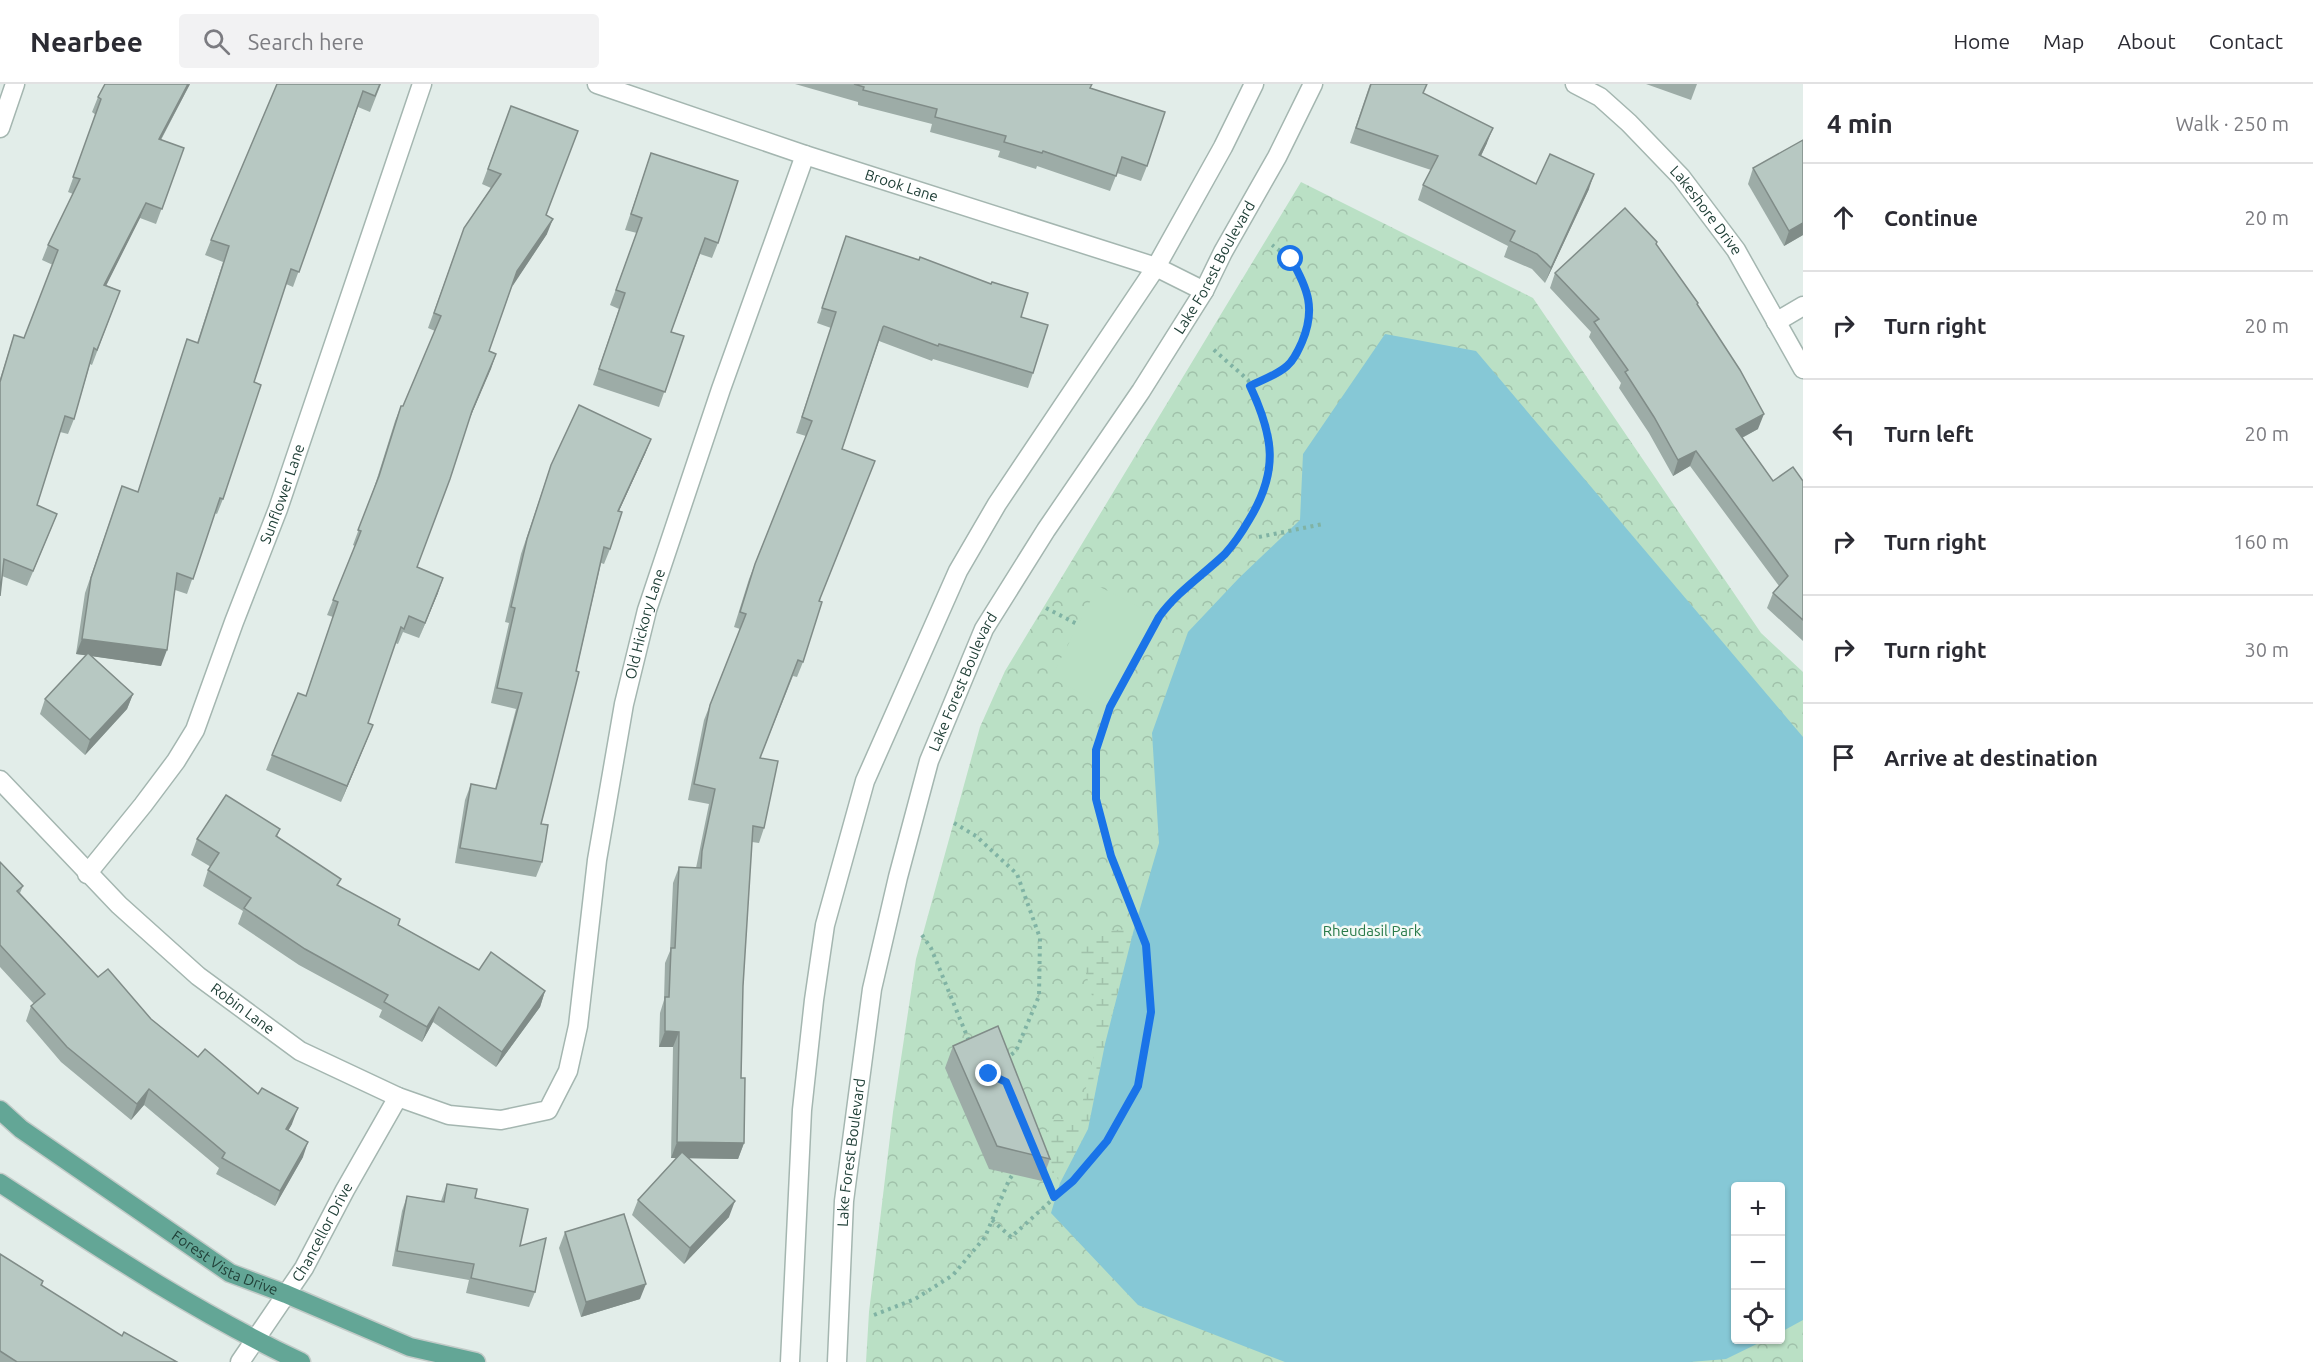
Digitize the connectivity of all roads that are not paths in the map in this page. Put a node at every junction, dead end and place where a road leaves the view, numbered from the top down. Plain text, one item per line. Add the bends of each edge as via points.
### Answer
1 (15, 84) edge
2 (422, 84) edge
3 (597, 84) edge
4 (1254, 84) edge
5 (1313, 84) edge
6 (1575, 84) edge
7 (0, 128) edge
8 (805, 154) junction
9 (1156, 267) junction
10 (1204, 291) junction
11 (1803, 306) edge
12 (1776, 322) junction
13 (1803, 369) edge
14 (0, 780) edge
15 (87, 874) junction
16 (398, 1097) junction
17 (0, 1110) edge
18 (548, 1110) joint
19 (0, 1183) edge
20 (286, 1294) junction
21 (255, 1340) junction
22 (240, 1362) edge
23 (301, 1362) edge
24 (476, 1362) edge
25 (790, 1362) edge
26 (837, 1362) edge

1 - 7 street
2 - 15 street, Sunflower Lane via 278,510 195,730 150,796
3 - 8 street, Brook Lane
4 - 9 street
5 - 10 street, Lake Forest Boulevard
6 - 12 street, Lakeshore Drive via 1614,110 1681,177 1736,250
8 - 9 street, Brook Lane
8 - 18 street, Old Hickory Lane via 646,610 624,704 597,860 578,1026 568,1071
9 - 10 street, Brook Lane
9 - 25 street via 997,504 958,570 865,781 825,925 814,1000 802,1110
10 - 26 street, Lake Forest Boulevard via 984,629 928,761 872,989 844,1201
11 - 12 street
12 - 13 street, Lakeshore Drive
14 - 15 street, Robin Lane
15 - 16 street, Robin Lane via 198,976 300,1050
16 - 18 street, Robin Lane via 450,1114 501,1120
16 - 20 street, Chancellor Drive
17 - 20 main road, Forest Vista Drive via 21,1129 230,1273
19 - 21 main road via 172,1293
20 - 21 street, Chancellor Drive
20 - 24 main road, Forest Vista Drive via 410,1347
21 - 22 street, Chancellor Drive
21 - 23 main road

